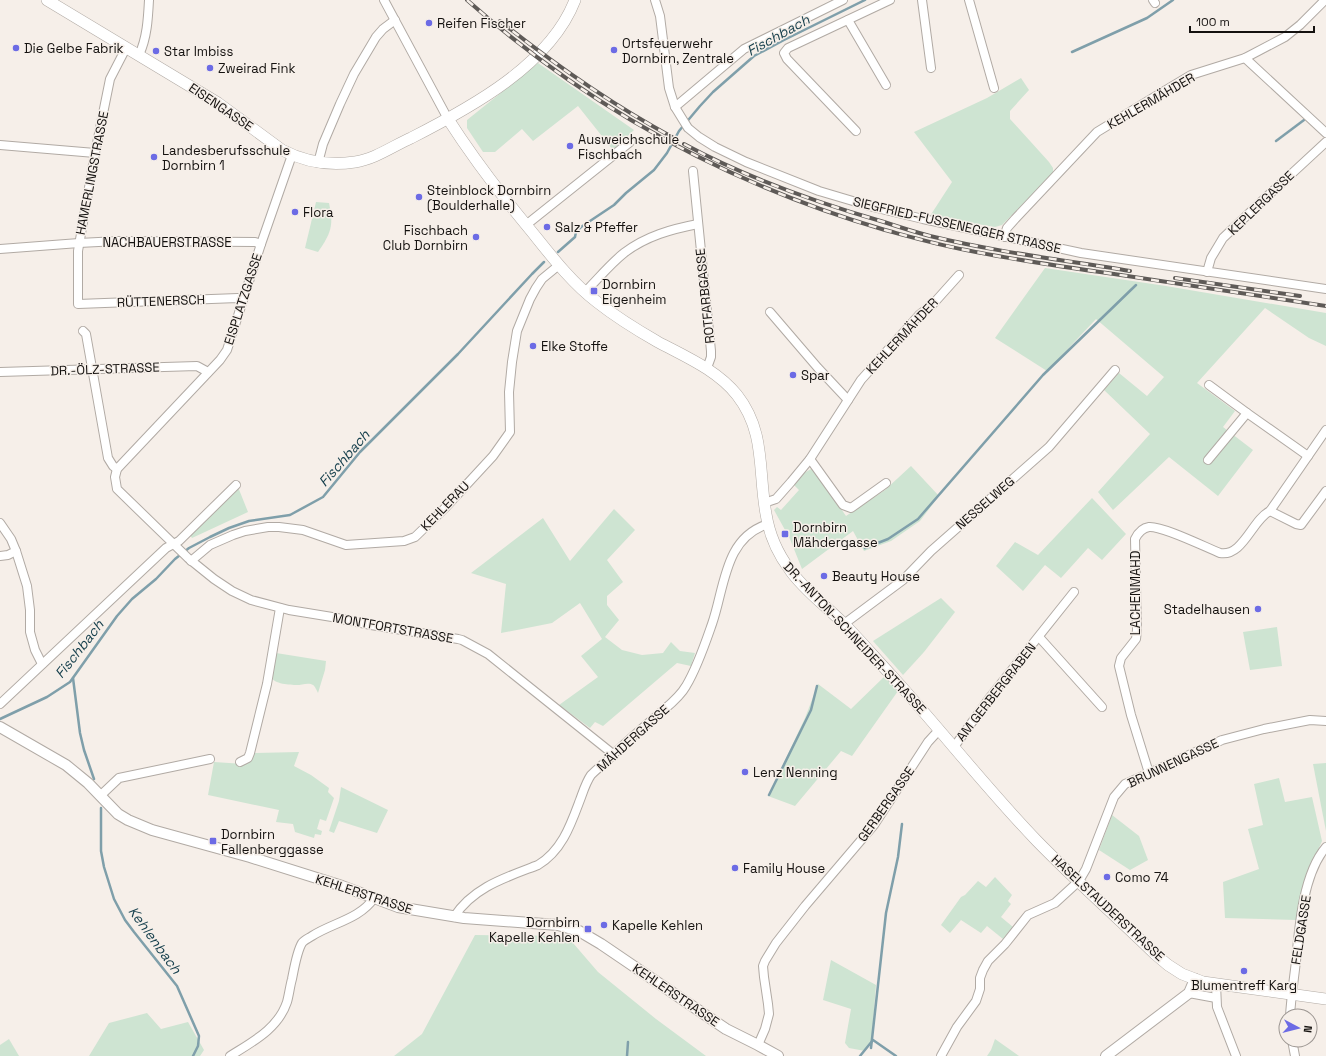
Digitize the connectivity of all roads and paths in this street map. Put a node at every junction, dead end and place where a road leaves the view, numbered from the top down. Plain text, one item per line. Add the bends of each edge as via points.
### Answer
1 (47, 0) edge
2 (149, 0) edge
3 (384, 0) edge
4 (575, 0) edge
5 (655, 0) edge
6 (843, 0) edge
7 (890, 0) edge
8 (922, 0) edge
9 (969, 0) edge
10 (1325, 0) edge
11 (826, 4) edge
12 (395, 20) junction
13 (848, 20) junction
14 (126, 48) junction
15 (139, 54) junction
16 (1245, 58) junction
17 (931, 68) dead end
18 (886, 85) dead end
19 (994, 88) dead end
20 (675, 107) junction
21 (448, 119) junction
22 (856, 131) dead end
23 (1326, 133) edge
24 (630, 142) dead end
25 (1326, 142) edge
26 (0, 146) edge
27 (95, 153) junction
28 (292, 155) junction
29 (318, 163) junction
30 (693, 171) dead end
31 (698, 224) junction
32 (526, 225) junction
33 (1004, 237) junction
34 (79, 243) junction
35 (261, 244) junction
36 (0, 249) edge
37 (559, 265) junction
38 (1207, 272) junction
39 (958, 275) dead end
40 (1326, 289) edge
41 (585, 292) junction
42 (243, 299) junction
43 (78, 304) joint
44 (770, 312) dead end
45 (83, 331) dead end
46 (707, 368) junction
47 (93, 369) junction
48 (1115, 370) dead end
49 (0, 372) edge
50 (208, 372) junction
51 (1209, 386) dead end
52 (848, 400) junction
53 (1247, 413) junction
54 (1326, 430) edge
55 (1308, 456) junction
56 (810, 459) junction
57 (1208, 460) dead end
58 (116, 473) junction
59 (886, 483) dead end
60 (236, 485) dead end
61 (1326, 491) edge
62 (764, 503) junction
63 (1270, 511) junction
64 (0, 523) edge
65 (768, 524) junction
66 (175, 547) junction
67 (16, 551) junction
68 (0, 556) edge
69 (189, 560) junction
70 (1074, 592) dead end
71 (280, 608) junction
72 (844, 624) junction
73 (1039, 637) junction
74 (42, 664) junction
75 (0, 704) edge
76 (1102, 707) dead end
77 (1326, 721) edge
78 (0, 727) edge
79 (939, 730) junction
80 (954, 747) junction
81 (613, 754) junction
82 (210, 759) dead end
83 (240, 762) dead end
84 (1149, 773) junction
85 (100, 796) junction
86 (1326, 847) edge
87 (1078, 881) junction
88 (374, 898) junction
89 (454, 917) junction
90 (1195, 979) junction
91 (1216, 984) junction
92 (1189, 993) junction
93 (1292, 994) junction
94 (1216, 998) junction
95 (1326, 999) edge
96 (1291, 1008) edge
97 (758, 1045) junction
98 (230, 1056) edge
99 (778, 1056) edge
100 (941, 1056) edge
101 (1106, 1056) edge
102 (1236, 1056) edge

1 - 14 main road, EISENGASSE
2 - 15 street via 148,22
3 - 12 street, DR.-ANTON-SCHNEIDER-STRASSE
4 - 21 main road, EISENGASSE via 552,40 533,60 497,88
5 - 20 street, SIEGFRIED-FUSSENEGGER STRASSE via 660,16 669,88
6 - 11 street
7 - 13 street
8 - 17 street
9 - 19 street
10 - 16 street, KEHLERMÄHDER via 1292,32
11 - 20 street via 744,49
12 - 21 street, DR.-ANTON-SCHNEIDER-STRASSE
12 - 29 street via 376,37 354,74 323,144
13 - 18 street
13 - 22 street via 788,48 784,53
14 - 15 main road, EISENGASSE
14 - 27 street, HAMERLINGSTRASSE via 110,80
15 - 28 main road, EISENGASSE via 218,103
16 - 23 street
16 - 33 street, KEHLERMÄHDER via 1191,75 1098,132 1015,219 1007,228
20 - 33 street, SIEGFRIED-FUSSENEGGER STRASSE via 688,128 709,144 746,162 819,191 873,207
21 - 29 main road, EISENGASSE via 377,155 357,162
21 - 32 main road, DR.-ANTON-SCHNEIDER-STRASSE
24 - 32 street
25 - 38 street, KEPLERGASSE via 1223,238 1211,258
26 - 27 street
27 - 34 street, HAMERLINGSTRASSE
28 - 29 main road, EISENGASSE
28 - 35 street, EISPLATZGASSE
30 - 31 street, ROTFARBGASSE
31 - 41 street via 675,228 638,244 624,253
31 - 46 street, ROTFARBGASSE via 711,351
32 - 37 main road, DR.-ANTON-SCHNEIDER-STRASSE
33 - 38 street, SIEGFRIED-FUSSENEGGER STRASSE via 1081,253
34 - 35 street, NACHBAUERSTRASSE via 118,241
34 - 36 street, NACHBAUERSTRASSE
34 - 43 street, HAMERLINGSTRASSE
35 - 42 street, EISPLATZGASSE
37 - 41 main road, DR.-ANTON-SCHNEIDER-STRASSE
37 - 69 street, KEHLERAU via 542,279 536,288 518,331 509,392 510,432 494,456 415,537 404,541 346,544 303,530 268,527 233,535 210,545
38 - 40 street, SIEGFRIED-FUSSENEGGER STRASSE
39 - 52 street, KEHLERMÄHDER via 861,380
41 - 46 main road, DR.-ANTON-SCHNEIDER-STRASSE via 624,322
42 - 43 street, RÜTTENERSCH
42 - 50 street, EISPLATZGASSE via 226,350
44 - 52 street
45 - 47 street via 86,334
46 - 62 main road, DR.-ANTON-SCHNEIDER-STRASSE via 729,386 750,415 761,454
47 - 49 street, DR.-ÖLZ-STRASSE
47 - 50 street, DR.-ÖLZ-STRASSE via 197,366
47 - 58 street via 108,458
48 - 72 street, NESSELWEG via 1049,447 903,580
50 - 58 street, EISPLATZGASSE
51 - 53 street
52 - 56 street, KEHLERMÄHDER
53 - 55 street
53 - 57 street
54 - 55 street, LACHENMAHD
55 - 63 street, LACHENMAHD
56 - 59 street via 843,505 851,508
56 - 62 street, KEHLERMÄHDER via 776,499
58 - 66 street, MONTFORTSTRASSE via 117,489
60 - 66 street
61 - 63 street via 1301,525
62 - 65 main road, DR.-ANTON-SCHNEIDER-STRASSE
63 - 84 street, LACHENMAHD via 1263,515 1240,545 1225,554 1156,528 1144,528 1135,538 1136,639 1121,658 1119,666
64 - 67 street
65 - 72 main road, DR.-ANTON-SCHNEIDER-STRASSE via 778,551 791,571
65 - 81 street, MÄHDERGASSE via 757,528 742,540 730,558 712,623 686,687
66 - 69 street, MONTFORTSTRASSE
66 - 74 street via 166,548
67 - 68 street
67 - 74 street via 27,586 30,632
69 - 71 street, MONTFORTSTRASSE via 232,591 251,600
70 - 73 street, AM GERBERGRABEN
71 - 81 street, MONTFORTSTRASSE via 458,639 473,645 488,654
71 - 83 street via 267,684 250,753 248,758
72 - 79 main road, DR.-ANTON-SCHNEIDER-STRASSE
73 - 76 street, AM GERBERGRABEN
73 - 80 street, AM GERBERGRABEN
74 - 75 street
77 - 84 street, BRUNNENGASSE via 1310,720 1222,740
78 - 85 street, KEHLERSTRASSE via 66,765
79 - 80 main road, HASELSTAUDERSTRASSE
79 - 97 street, GERBERGASSE via 928,742 874,825 805,906 765,961 768,1014
80 - 87 main road, HASELSTAUDERSTRASSE via 996,797
81 - 89 street, MÄHDERGASSE via 589,779 570,827 555,850 538,864 487,886 468,899
82 - 85 street via 119,778
84 - 87 street, BRUNNENGASSE via 1125,784 1116,794 1086,870
85 - 88 street, KEHLERSTRASSE via 118,814 152,830 250,857
86 - 93 street, FELDGASSE via 1319,857 1306,894 1300,920
87 - 90 main road, HASELSTAUDERSTRASSE via 1168,965
87 - 100 street, BRUNNENGASSE via 1055,903 1028,915 988,961 980,978 976,1001 957,1027
88 - 89 street, KEHLERSTRASSE via 398,907
88 - 98 street via 370,904 343,922 321,930 303,942 281,1015 269,1030
89 - 97 street, KEHLERSTRASSE via 551,924 579,931 726,1029
90 - 91 main road, HASELSTAUDERSTRASSE
90 - 92 street
91 - 93 main road, HASELSTAUDERSTRASSE
91 - 94 street
92 - 94 street
92 - 101 street
93 - 95 main road, HASELSTAUDERSTRASSE
93 - 96 street, FELDGASSE
94 - 102 street
97 - 99 street, KEHLERSTRASSE

